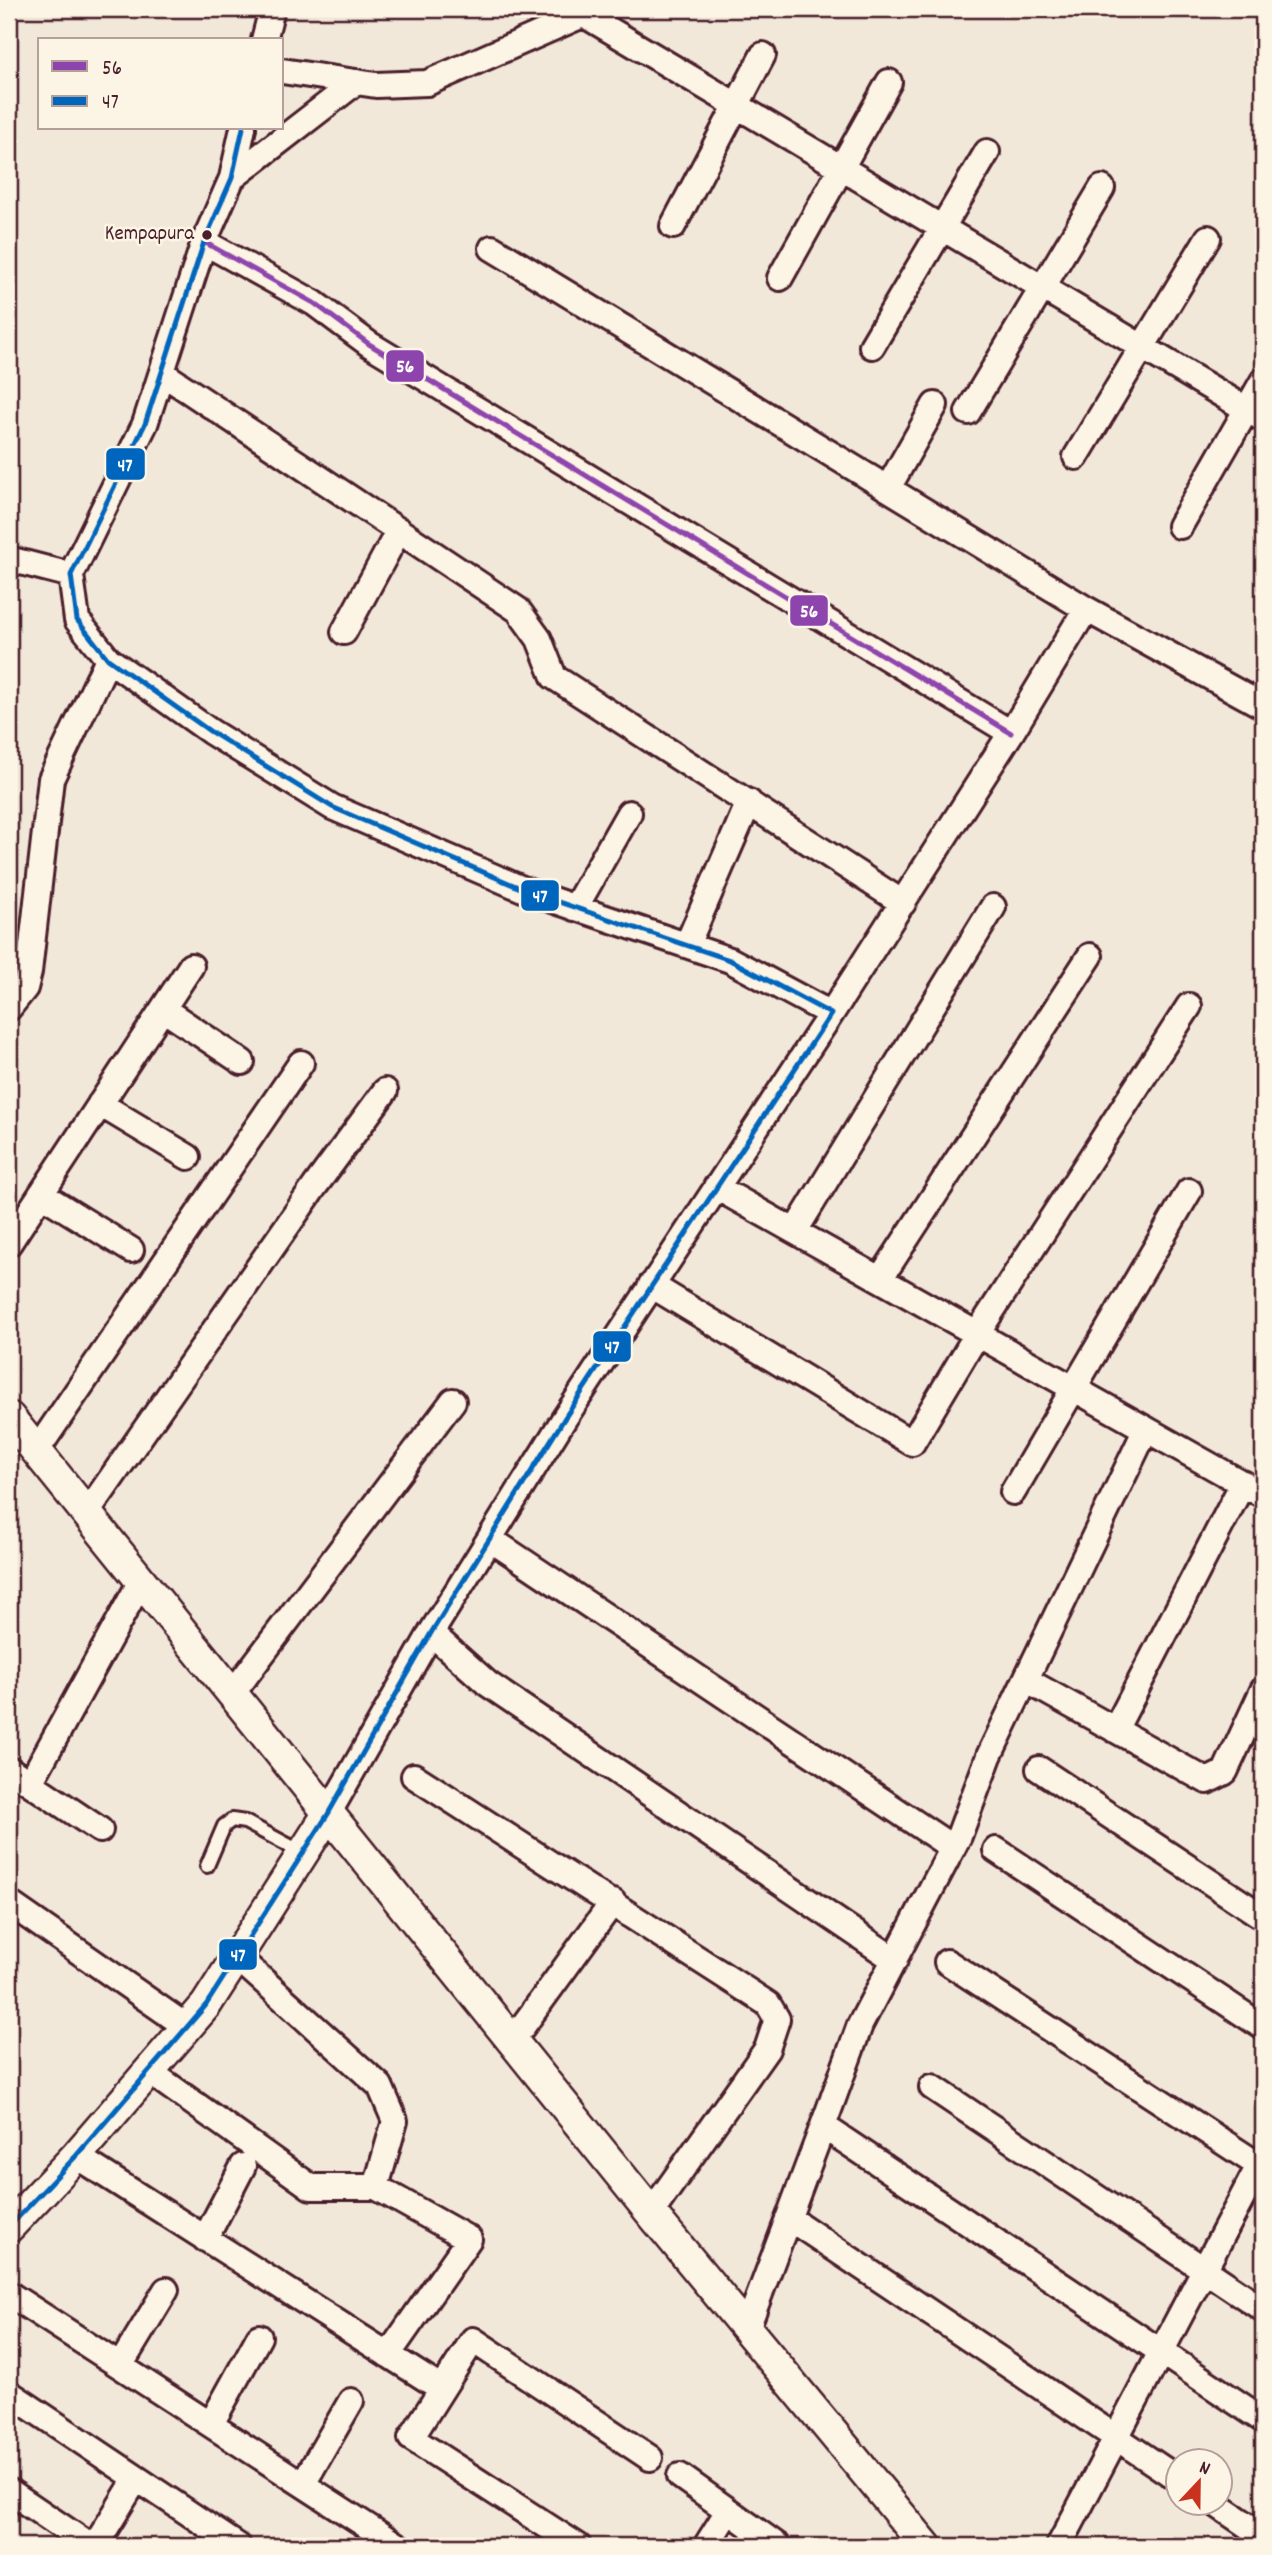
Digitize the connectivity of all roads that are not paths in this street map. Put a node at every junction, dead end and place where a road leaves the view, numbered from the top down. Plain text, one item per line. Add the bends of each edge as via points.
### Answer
1 (272, 9) edge
2 (589, 11) edge
3 (265, 38) edge
4 (763, 55) dead end
5 (284, 71) edge
6 (356, 82) junction
7 (889, 82) dead end
8 (736, 106) junction
9 (243, 130) edge
10 (987, 152) dead end
11 (841, 168) junction
12 (232, 178) junction
13 (1102, 188) dead end
14 (673, 226) dead end
15 (943, 229) junction
16 (1208, 238) dead end
17 (204, 242) junction
18 (492, 248) dead end
19 (780, 278) dead end
20 (1041, 287) junction
21 (872, 346) dead end
22 (1142, 347) junction
23 (162, 373) junction
24 (1263, 381) edge
25 (934, 405) dead end
26 (968, 412) dead end
27 (1255, 414) edge
28 (1076, 457) dead end
29 (888, 488) junction
30 (1180, 526) dead end
31 (399, 530) junction
32 (9, 559) edge
33 (71, 575) junction
34 (1086, 609) junction
35 (344, 632) dead end
36 (108, 659) junction
37 (1263, 706) edge
38 (1011, 733) junction
39 (749, 802) junction
40 (629, 813) dead end
41 (904, 903) junction
42 (993, 907) dead end
43 (575, 908) junction
44 (687, 945) junction
45 (1090, 956) dead end
46 (191, 966) dead end
47 (1189, 1006) dead end
48 (9, 1008) edge
49 (163, 1009) junction
50 (831, 1014) junction
51 (242, 1062) dead end
52 (301, 1063) dead end
53 (385, 1091) dead end
54 (100, 1104) junction
55 (188, 1157) dead end
56 (716, 1187) junction
57 (1189, 1191) dead end
58 (41, 1194) junction
59 (795, 1231) junction
60 (9, 1243) edge
61 (131, 1250) dead end
62 (880, 1279) junction
63 (651, 1285) junction
64 (977, 1334) junction
65 (1073, 1388) junction
66 (453, 1401) dead end
67 (9, 1417) edge
68 (1146, 1429) junction
69 (37, 1450) junction
70 (1253, 1489) edge
71 (1013, 1492) dead end
72 (87, 1513) junction
73 (490, 1539) junction
74 (141, 1581) junction
75 (431, 1633) junction
76 (1026, 1680) junction
77 (1263, 1690) edge
78 (232, 1694) junction
79 (1115, 1730) junction
80 (9, 1769) edge
81 (1039, 1769) dead end
82 (414, 1776) dead end
83 (30, 1783) junction
84 (328, 1814) junction
85 (100, 1830) dead end
86 (953, 1848) junction
87 (996, 1850) dead end
88 (303, 1853) junction
89 (207, 1866) dead end
90 (613, 1902) junction
91 (9, 1903) edge
92 (1263, 1917) edge
93 (237, 1957) junction
94 (894, 1960) junction
95 (947, 1962) dead end
96 (187, 2027) junction
97 (1263, 2027) edge
98 (512, 2041) junction
99 (150, 2072) junction
100 (932, 2087) dead end
101 (823, 2126) junction
102 (76, 2156) junction
103 (1261, 2163) edge
104 (243, 2166) dead end
105 (376, 2187) junction
106 (651, 2213) junction
107 (789, 2218) junction
108 (9, 2227) edge
109 (205, 2239) junction
110 (1204, 2269) junction
111 (166, 2290) dead end
112 (9, 2294) edge
113 (1263, 2309) edge
114 (747, 2331) junction
115 (259, 2337) dead end
116 (1162, 2352) junction
117 (388, 2355) junction
118 (121, 2366) junction
119 (442, 2389) junction
120 (9, 2393) edge
121 (351, 2401) dead end
122 (1263, 2420) edge
123 (211, 2424) junction
124 (1115, 2437) junction
125 (650, 2458) dead end
126 (1164, 2470) edge
127 (680, 2476) dead end
128 (136, 2479) junction
129 (303, 2484) junction
130 (9, 2491) edge
131 (728, 2511) junction
132 (1234, 2516) edge
133 (1263, 2536) edge
134 (93, 2546) edge
135 (238, 2546) edge
136 (398, 2546) edge
137 (578, 2546) edge
138 (706, 2546) edge
139 (778, 2546) edge
140 (926, 2546) edge
141 (1059, 2546) edge

1 - 3 street
2 - 6 street via 427,83
2 - 8 street
4 - 8 street
5 - 6 street
6 - 12 street
7 - 11 street
8 - 11 street
8 - 14 street
9 - 12 street
10 - 15 street
11 - 15 street
11 - 19 street
12 - 17 street
13 - 20 street
15 - 20 street
15 - 21 street
16 - 22 street
17 - 23 street
17 - 38 street via 314,303 369,344
18 - 29 street
20 - 22 street
20 - 26 street
22 - 27 street
22 - 28 street
23 - 31 street
23 - 33 street via 145,424
24 - 27 street
25 - 29 street
27 - 30 street
29 - 34 street
31 - 35 street
31 - 39 street via 518,610 539,639 554,677
32 - 33 street
33 - 36 street via 77,620
34 - 37 street
34 - 38 street
36 - 43 street via 211,732 332,807
36 - 48 street via 51,779 29,972 25,988
38 - 41 street
39 - 41 street
39 - 44 street
40 - 43 street
41 - 50 street
42 - 59 street
43 - 44 street
44 - 50 street via 730,960
45 - 62 street
46 - 49 street
47 - 64 street
49 - 51 street
49 - 54 street
50 - 56 street
52 - 69 street
53 - 72 street
54 - 55 street
54 - 58 street
56 - 59 street
56 - 63 street
57 - 65 street
58 - 60 street
58 - 61 street
59 - 62 street
62 - 64 street
63 - 64 street via 912,1443
63 - 73 street
64 - 65 street
65 - 68 street
65 - 71 street
66 - 78 street
67 - 69 street
68 - 70 street
68 - 76 street
69 - 72 street
70 - 79 street
72 - 74 street
73 - 75 street
73 - 86 street
74 - 78 street
74 - 83 street
75 - 84 street
75 - 94 street via 488,1684
76 - 79 street
76 - 86 street via 989,1756
77 - 79 street via 1225,1772 1216,1779 1207,1781
78 - 84 street
80 - 83 street
81 - 92 street
82 - 90 street
83 - 85 street
84 - 88 street
84 - 98 street
86 - 94 street
87 - 97 street
88 - 89 lane via 245,1822 232,1820 224,1826
88 - 93 street
90 - 98 street
90 - 106 street via 768,2004 777,2019 767,2049
91 - 96 street
93 - 96 street
93 - 105 street via 380,2086 395,2122
94 - 101 street via 860,2025
95 - 103 street
96 - 99 street
98 - 106 street
99 - 102 street
99 - 105 street via 311,2188
100 - 110 street
101 - 107 street
101 - 116 street
102 - 108 street
102 - 109 street
103 - 110 street
104 - 109 street
105 - 117 street via 469,2239
106 - 114 street
107 - 114 street
107 - 124 street
109 - 117 street
110 - 113 street
110 - 116 street
111 - 118 street
112 - 118 street
114 - 140 street
115 - 123 street
116 - 122 street
116 - 124 street
117 - 119 street
118 - 123 street
119 - 125 street via 473,2340
119 - 137 street via 411,2438
120 - 128 street
121 - 129 street
123 - 129 street
124 - 126 street
124 - 141 street
127 - 131 street
128 - 134 street
128 - 135 street
129 - 136 street
130 - 134 street
131 - 138 street
131 - 139 street
132 - 133 street

